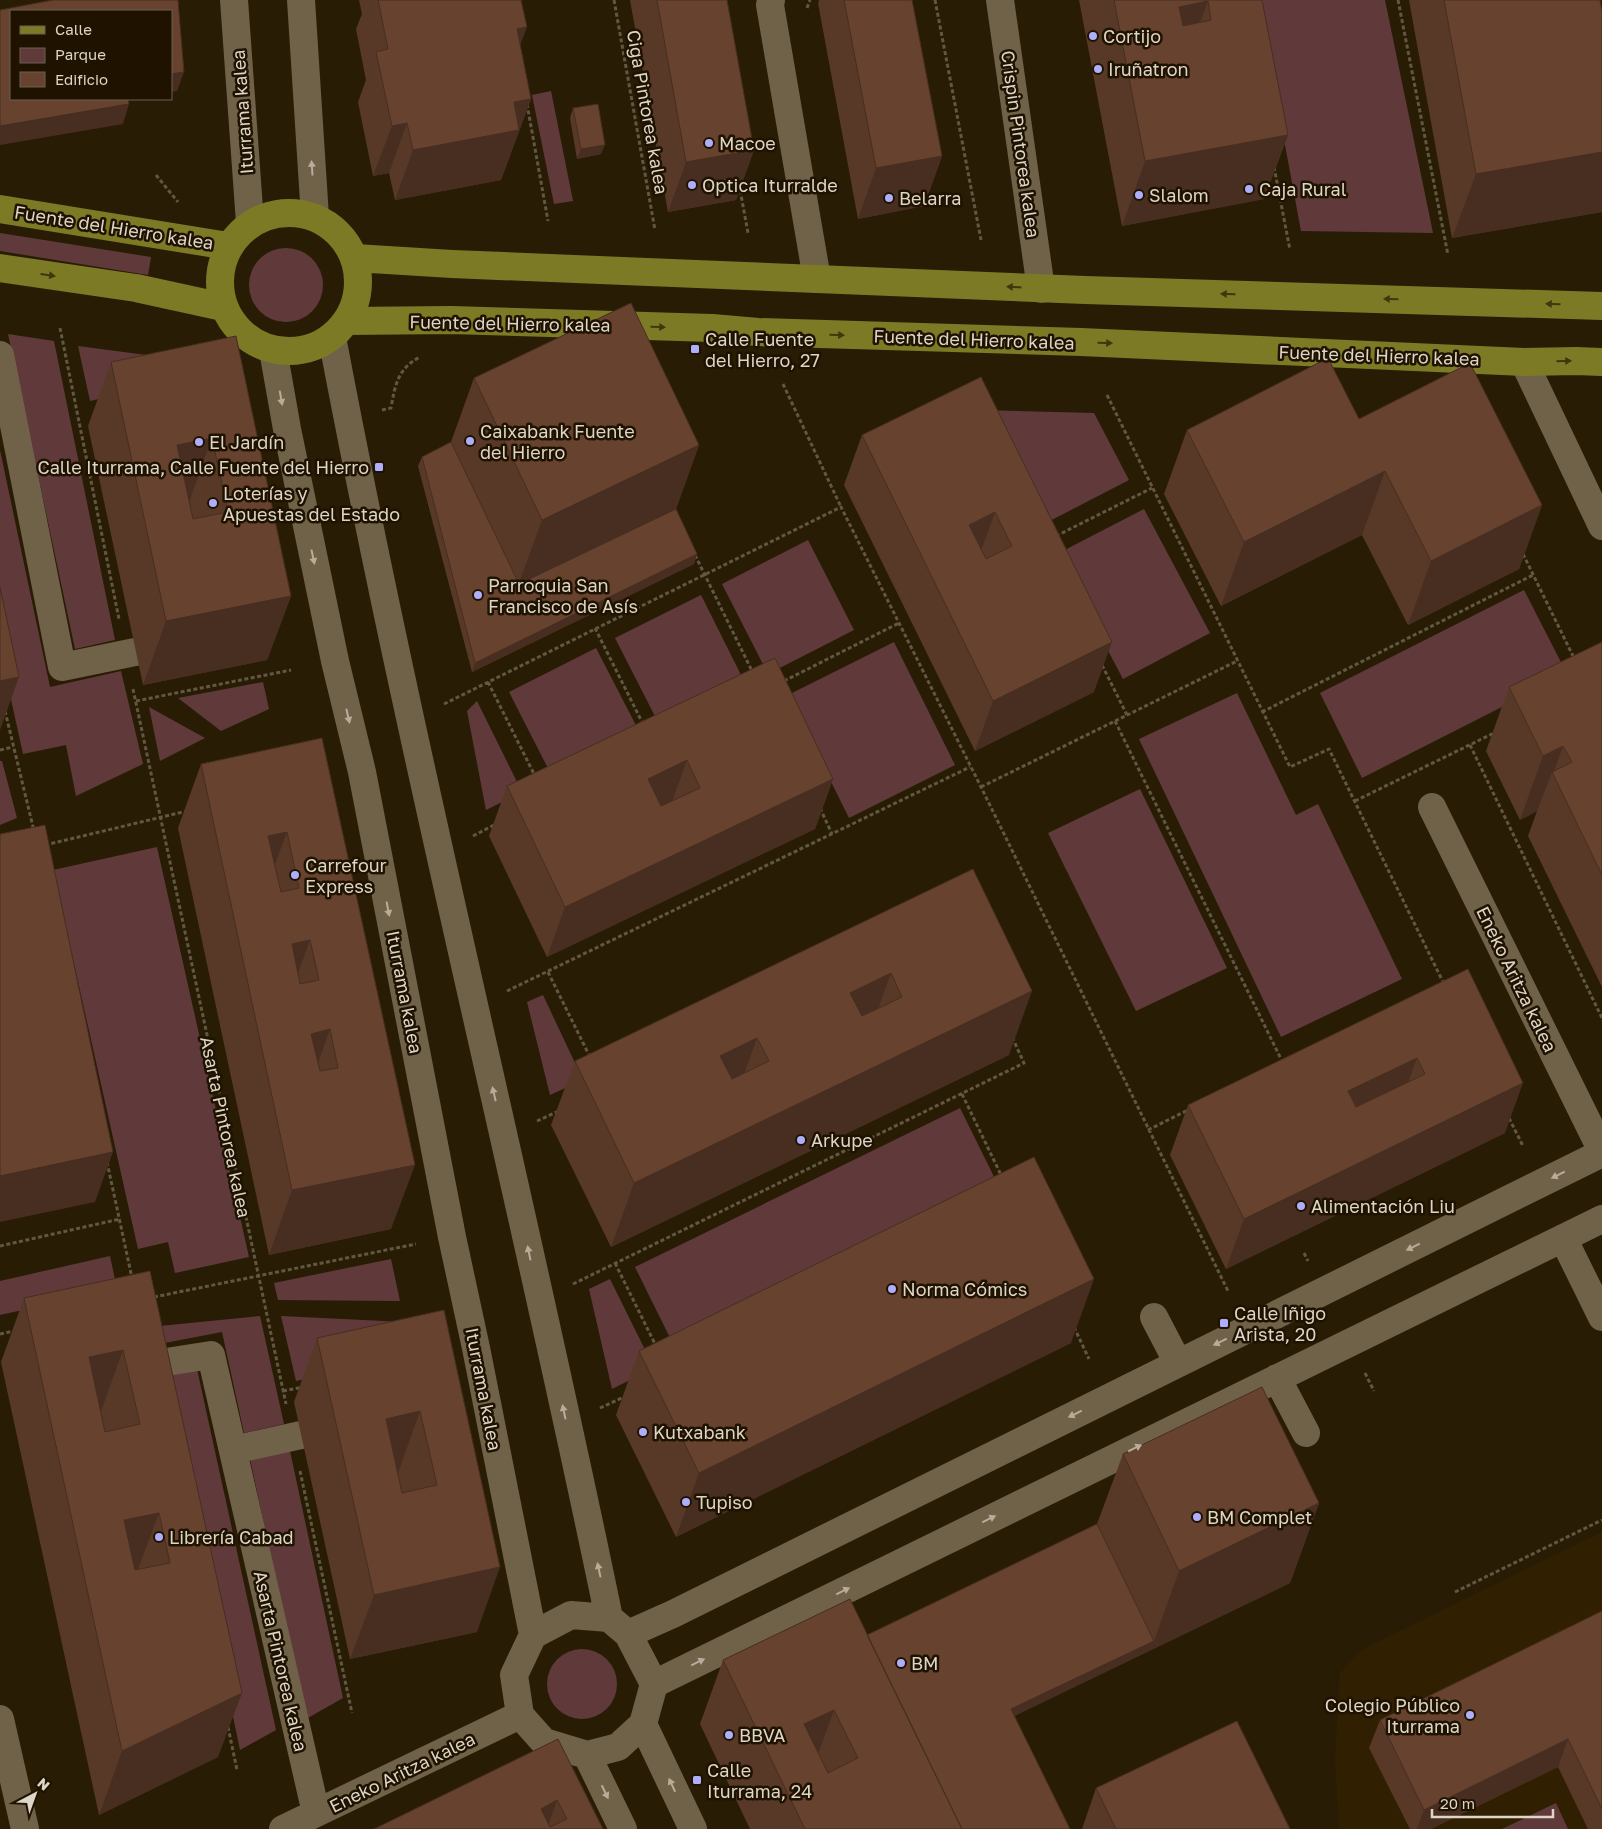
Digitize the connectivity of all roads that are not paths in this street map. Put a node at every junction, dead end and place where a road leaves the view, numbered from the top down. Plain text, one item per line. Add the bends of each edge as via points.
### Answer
1 (234, 0) edge
2 (301, 0) edge
3 (771, 0) edge
4 (1000, 0) edge
5 (0, 209) edge
6 (315, 217) junction
7 (250, 223) junction
8 (228, 246) junction
9 (355, 258) junction
10 (0, 268) edge
11 (817, 279) junction
12 (1041, 289) junction
13 (1602, 306) edge
14 (223, 307) junction
15 (339, 329) junction
16 (273, 350) junction
17 (0, 355) edge
18 (1524, 362) junction
19 (1602, 362) edge
20 (7, 430) edge
21 (1602, 526) edge
22 (131, 653) road end
23 (1432, 807) dead end
24 (1602, 1152) edge
25 (1602, 1219) edge
26 (1563, 1238) junction
27 (1154, 1317) dead end
28 (1602, 1317) edge
29 (1178, 1363) junction
30 (134, 1367) edge
31 (1277, 1378) junction
32 (1306, 1433) dead end
33 (297, 1436) road end
34 (233, 1450) junction
35 (619, 1626) junction
36 (534, 1635) junction
37 (654, 1684) junction
38 (520, 1715) junction
39 (0, 1719) edge
40 (643, 1724) junction
41 (587, 1755) junction
42 (316, 1813) junction
43 (25, 1829) edge
44 (283, 1829) edge
45 (623, 1829) edge
46 (693, 1829) edge

1 - 7 street, Iturrama kalea
6 -> 2 street
3 - 11 street
4 - 12 street, Crispin Pintorea kalea
5 - 8 main road, Fuente del Hierro kalea
6 - 7 main road via 268,214
6 - 9 main road via 337,231
7 - 8 main road
8 - 14 main road via 218,278
9 - 11 main road
9 - 15 main road via 356,303
10 -> 14 main road via 136,288
12 -> 11 main road
13 -> 12 main road
14 - 16 main road via 249,339
15 - 16 main road via 303,350
15 -> 18 main road, Fuente del Hierro kalea via 451,320 1081,342
35 -> 15 street via 411,720
16 -> 36 street, Iturrama kalea via 335,661 362,772 452,1237
17 - 20 street
18 -> 19 main road, Fuente del Hierro kalea
18 - 21 street
20 - 22 street via 62,667
23 - 24 street, Eneko Aritza kalea
24 -> 29 street
25 - 26 street
26 - 28 street
26 - 31 street
27 - 29 street
29 -> 35 street via 672,1614
30 - 34 street, Asarta Pintorea kalea via 211,1355
31 - 32 street
37 -> 31 street
33 - 34 street
34 - 42 street, Asarta Pintorea kalea
35 - 36 street via 571,1615
35 - 37 street
36 - 38 street via 514,1675
37 - 40 street
38 - 41 street via 544,1742
38 - 42 street, Eneko Aritza kalea
39 - 43 street
40 - 41 street via 618,1747
46 -> 40 street
41 -> 45 street
42 - 44 street, Eneko Aritza kalea

